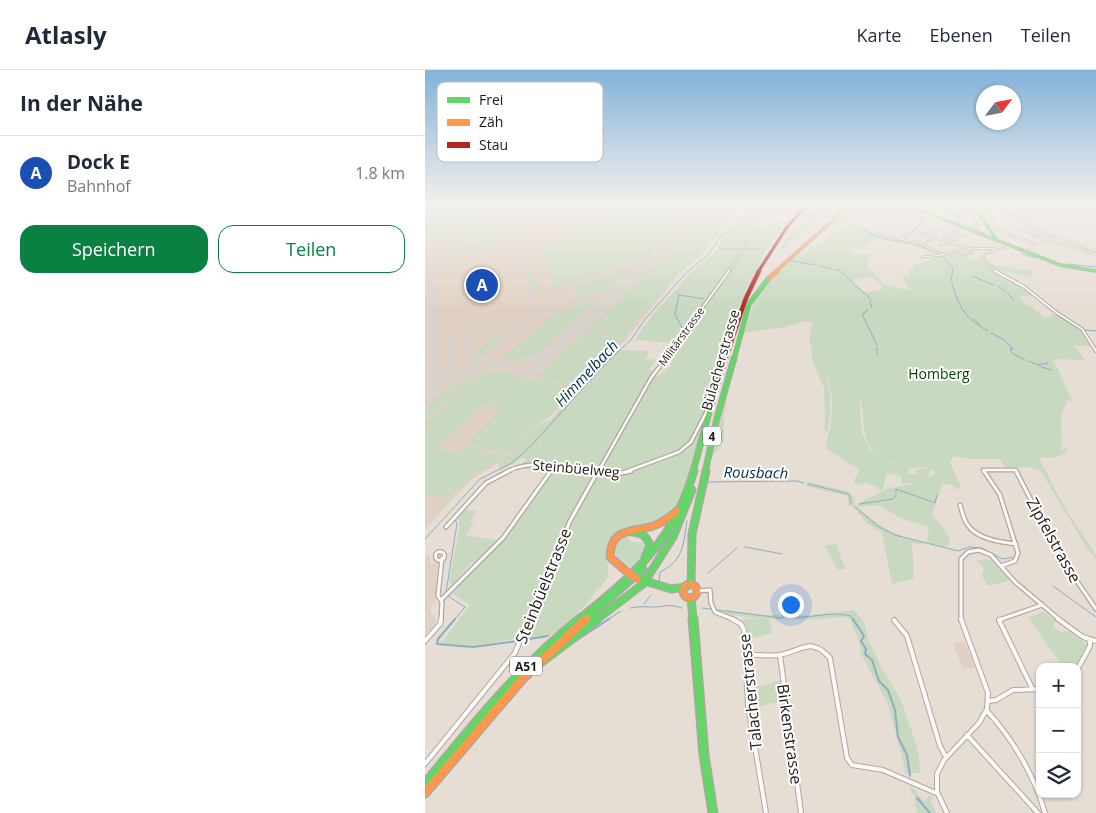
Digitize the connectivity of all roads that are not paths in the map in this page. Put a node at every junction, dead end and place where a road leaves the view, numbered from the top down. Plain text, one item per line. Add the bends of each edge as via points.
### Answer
1 (746, 240) edge
2 (776, 240) edge
3 (777, 240) edge
4 (811, 240) edge
5 (904, 240) edge
6 (930, 240) edge
7 (943, 240) edge
8 (998, 240) edge
9 (1026, 240) edge
10 (1047, 240) joint
11 (1063, 240) edge
12 (949, 242) junction
13 (1037, 244) junction
14 (923, 245) junction
15 (940, 246) dead end
16 (1013, 246) junction
17 (968, 249) junction
18 (999, 249) junction
19 (1025, 250) junction
20 (1096, 251) edge
21 (955, 252) junction
22 (972, 252) dead end
23 (1096, 254) edge
24 (943, 255) junction
25 (922, 257) dead end
26 (1096, 272) edge
27 (1096, 351) edge
28 (714, 397) junction
29 (555, 466) junction
30 (598, 473) junction
31 (689, 494) junction
32 (960, 506) dead end
33 (446, 527) dead end
34 (1016, 544) junction
35 (442, 558) dead end
36 (643, 563) junction
37 (1001, 566) junction
38 (627, 570) junction
39 (644, 582) junction
40 (688, 586) junction
41 (697, 591) junction
42 (684, 595) junction
43 (691, 598) junction
44 (441, 600) junction
45 (1041, 605) junction
46 (1096, 608) edge
47 (894, 620) dead end
48 (1090, 640) junction
49 (425, 641) edge
50 (1096, 641) edge
51 (755, 655) dead end
52 (779, 655) junction
53 (1081, 663) edge
54 (512, 688) junction
55 (1031, 688) junction
56 (1036, 689) edge
57 (989, 701) junction
58 (987, 711) junction
59 (966, 735) junction
60 (946, 757) junction
61 (425, 764) edge
62 (425, 784) edge
63 (425, 793) edge
64 (936, 793) junction
65 (713, 813) edge
66 (766, 813) edge
67 (801, 813) edge
68 (947, 813) edge
69 (1038, 813) edge
70 (1045, 813) edge

1 - 30 street, Militärstrasse via 746,247 651,378
2 - 28 main road, A51 via 748,288
3 - 31 main road, A51 via 749,290
4 - 40 main road, Bülacherstrasse / 4 via 764,282 749,304 712,438 692,534
5 - 14 street
6 - 14 street
7 - 12 street
8 - 16 main road
9 - 13 street
10 - 13 street
10 - 23 street
11 - 20 street
12 - 15 street
12 - 17 street
13 - 19 street
14 - 24 street
16 - 18 street
16 - 19 main road
17 - 18 street
17 - 21 street
18 - 27 street via 982,257 996,272 1023,286 1082,329
19 - 26 main road via 1063,266
21 - 22 street via 963,255
21 - 24 street
24 - 25 street
28 - 30 street, Steinbüelweg via 692,441 679,452 635,470 617,474
28 - 31 main road, A51
29 - 30 street, Steinbüelweg
29 - 33 street, Steinbüelweg via 526,464 506,471 486,483
29 - 44 street via 503,538
30 - 61 street, Steinbüelstrasse via 570,521 520,643 508,664
31 - 36 main road, A51 via 669,531
31 - 38 main road via 667,520 655,526 626,531 614,539 609,554 614,562
31 - 39 main road via 673,539
31 - 54 main road, A51 via 676,526 646,565 554,646
32 - 34 street via 967,524 976,533
34 - 37 street via 1018,557
34 - 46 street, Zipfelstrasse via 1000,495 983,470 1016,470 1061,558
35 - 44 street
36 - 38 main road via 649,538 638,532 626,534 616,541 613,551
36 - 62 main road, A51 via 524,668
37 - 45 street
37 - 57 street via 991,555 973,550 964,555 961,566 961,622
38 - 39 main road, bridge
39 - 40 main road via 662,588
39 - 42 main road via 657,590
39 - 54 main road
40 - 41 main road via 696,587
40 - 42 main road
41 - 43 main road
41 - 66 street, Talacherstrasse via 710,590 711,606 715,612 736,619 744,630 748,705
42 - 43 main road
43 - 65 main road via 704,755
44 - 49 street via 441,622
45 - 48 street via 1074,632
45 - 55 street via 999,620
47 - 60 street via 907,636
48 - 50 street
48 - 53 street via 1091,646
51 - 52 street
52 - 64 street via 810,645 824,649 830,658 847,758 852,765 883,770
52 - 67 street, Birkenstrasse
54 - 63 main road, A51
55 - 56 street
55 - 57 street via 1013,690
57 - 58 street
58 - 59 street
58 - 70 street via 1006,734 1035,785
59 - 60 street
59 - 69 street
60 - 64 street via 936,773
64 - 68 street

